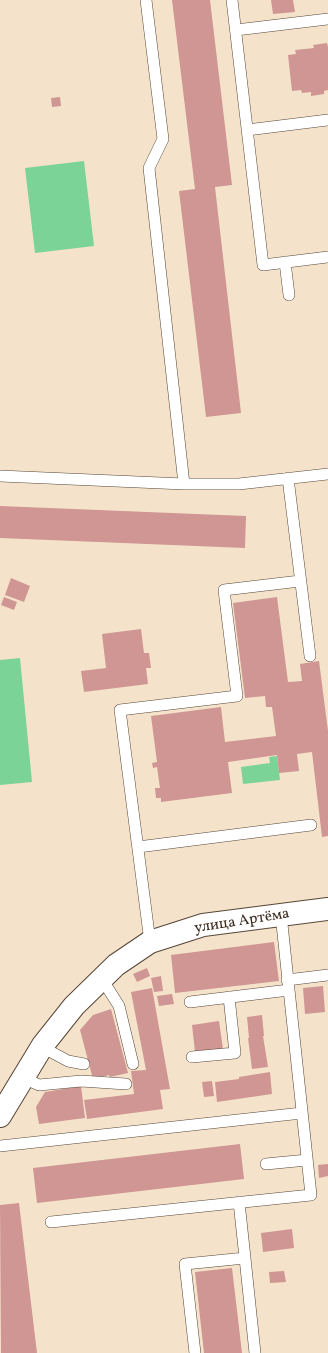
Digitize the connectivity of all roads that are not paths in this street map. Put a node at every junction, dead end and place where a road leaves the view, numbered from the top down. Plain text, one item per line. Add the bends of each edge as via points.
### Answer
1 (146, 0) edge
2 (232, 0) edge
3 (328, 19) edge
4 (236, 30) junction
5 (328, 120) edge
6 (247, 130) junction
7 (328, 257) edge
8 (284, 262) junction
9 (289, 295) dead end
10 (328, 474) edge
11 (0, 476) edge
12 (288, 478) junction
13 (184, 484) junction
14 (300, 581) junction
15 (310, 656) dead end
16 (311, 825) dead end
17 (138, 847) junction
18 (328, 910) edge
19 (281, 915) junction
20 (150, 942) junction
21 (328, 975) edge
22 (102, 979) junction
23 (288, 985) junction
24 (228, 997) junction
25 (190, 1002) dead end
26 (42, 1047) junction
27 (192, 1057) dead end
28 (84, 1064) dead end
29 (134, 1064) dead end
30 (23, 1078) junction
31 (126, 1084) dead end
32 (302, 1112) junction
33 (0, 1116) edge
34 (0, 1146) edge
35 (307, 1160) junction
36 (266, 1164) dead end
37 (239, 1202) junction
38 (51, 1222) dead end
39 (245, 1258) junction
40 (195, 1353) edge
41 (255, 1353) edge

1 - 13 lane via 163,139 148,168
2 - 4 lane
3 - 4 lane
4 - 6 lane
5 - 6 lane
6 - 8 lane via 263,265
7 - 8 lane
8 - 9 lane
10 - 12 lane
11 - 13 lane
12 - 13 lane via 239,484
12 - 14 lane
14 - 15 lane
14 - 17 lane via 224,590 237,696 120,710
16 - 17 lane
17 - 20 lane
18 - 19 street, улица Артёма
19 - 20 street, улица Артёма via 203,925
19 - 23 lane
20 - 22 street, улица Артёма via 116,965
21 - 23 lane
22 - 26 street, улица Артёма via 74,1006
22 - 29 lane via 119,1006
23 - 24 lane
23 - 32 lane
24 - 25 lane
24 - 27 lane via 235,1052
26 - 28 lane via 68,1062
26 - 30 street, улица Артёма
30 - 31 lane via 39,1085 81,1081
30 - 33 street, улица Артёма
32 - 34 lane
32 - 35 lane
35 - 36 lane
35 - 37 lane via 311,1194
37 - 38 lane
37 - 39 lane
39 - 40 lane via 185,1264
39 - 41 lane

